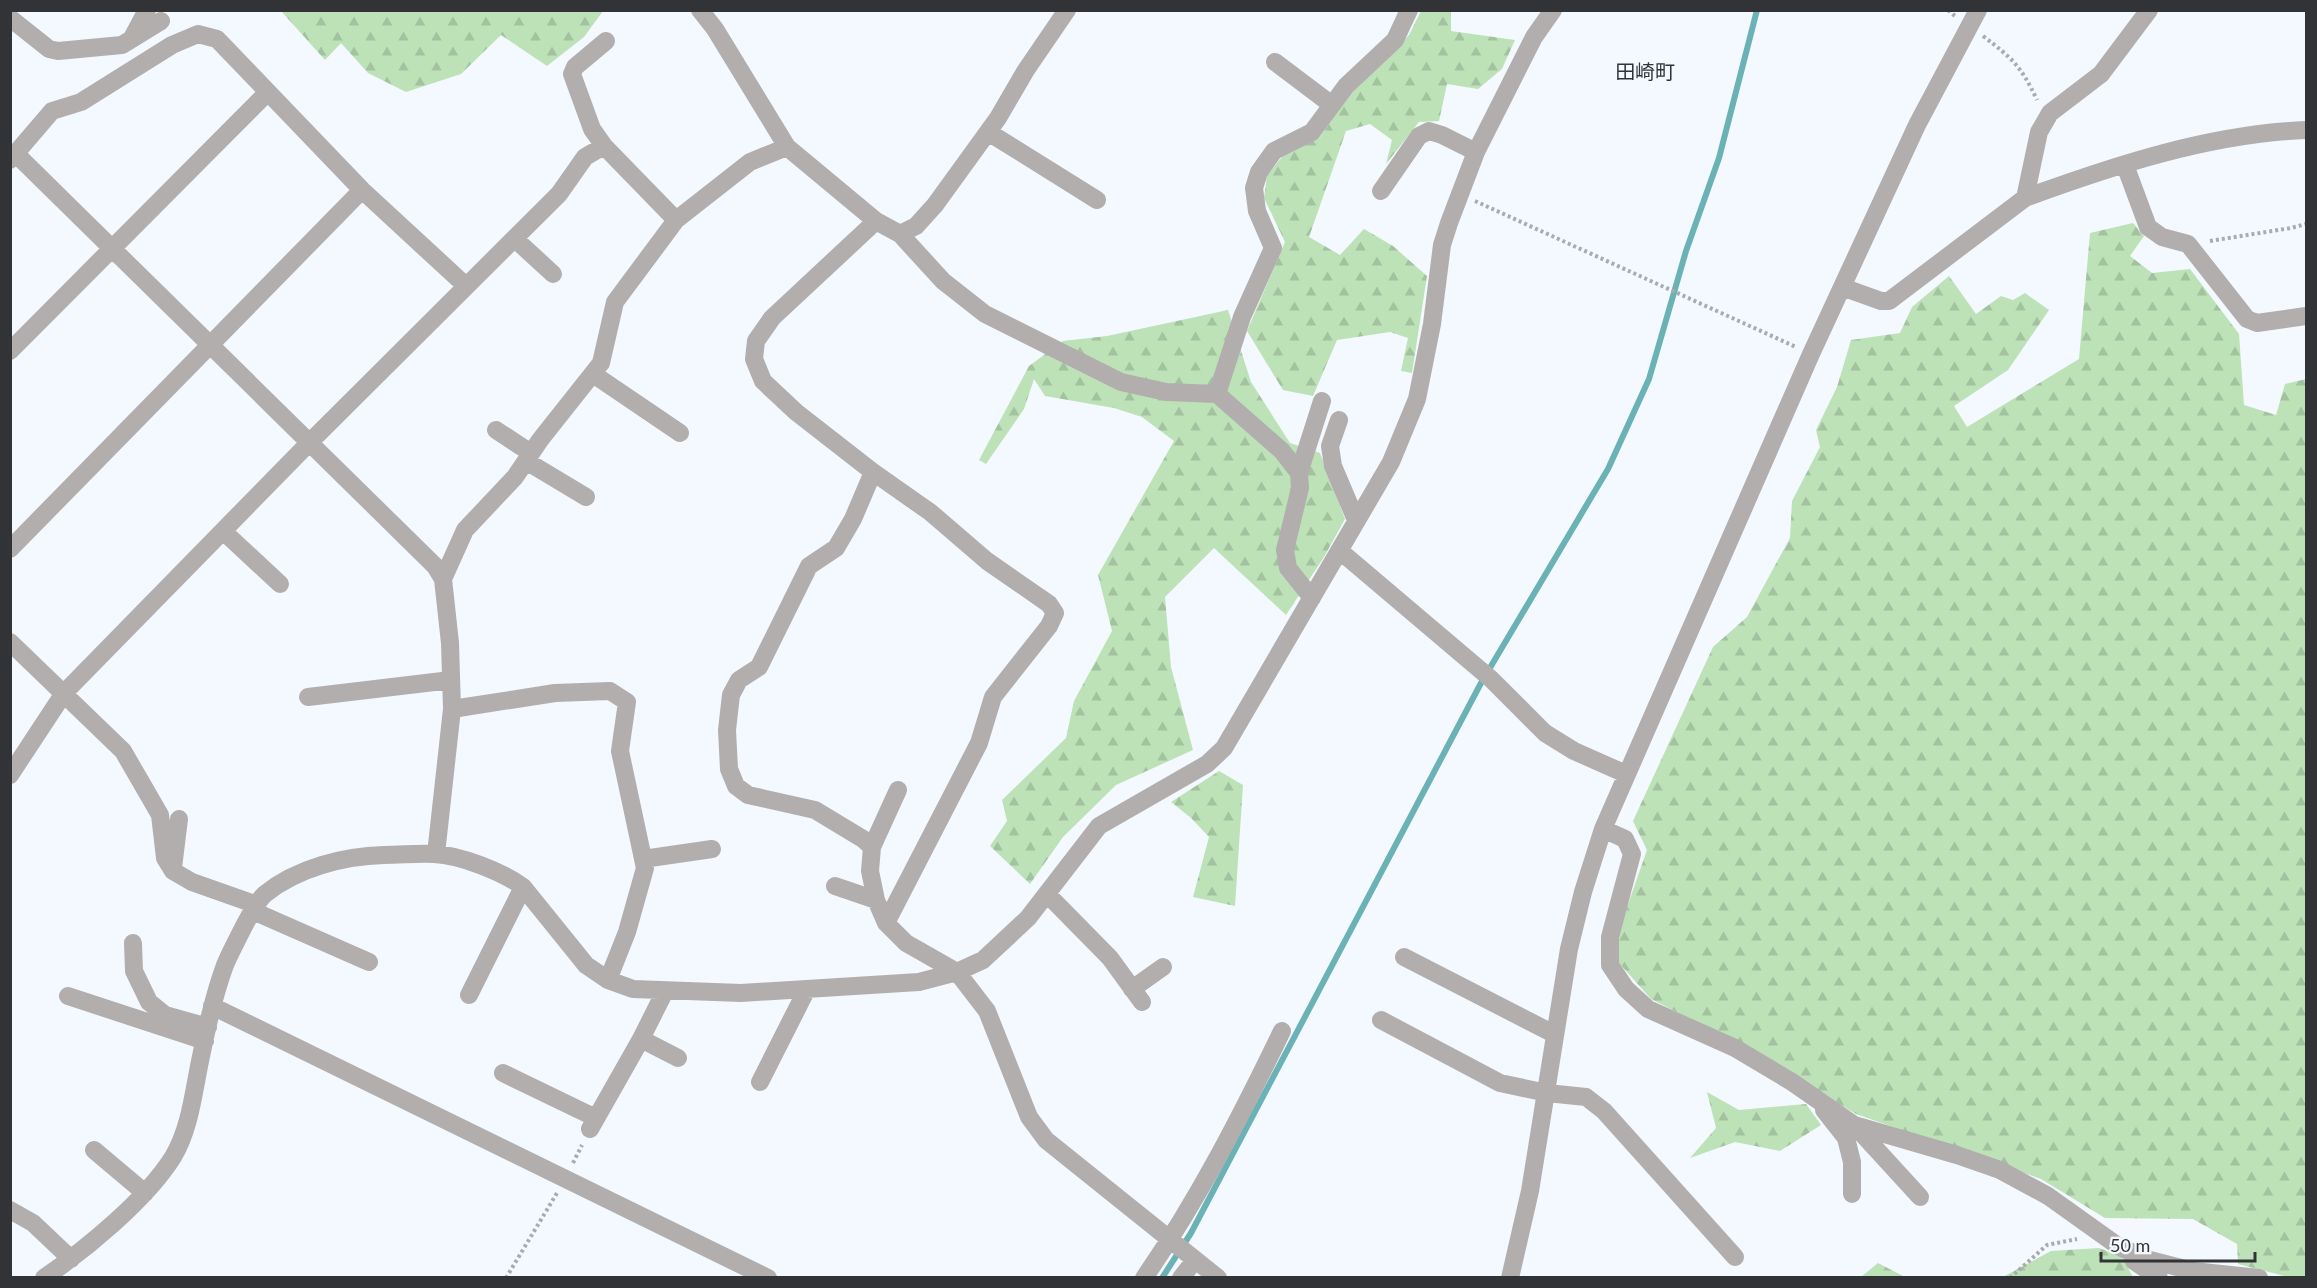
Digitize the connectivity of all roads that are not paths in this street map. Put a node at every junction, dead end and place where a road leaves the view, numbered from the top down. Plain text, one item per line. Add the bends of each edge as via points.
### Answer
1 (700, 10) edge
2 (1067, 10) edge
3 (1409, 10) edge
4 (1553, 10) edge
5 (2149, 10) edge
6 (154, 16) edge
7 (10, 18) edge
8 (1973, 18) edge
9 (606, 41) dead end
10 (1275, 62) dead end
11 (1296, 64) dead end
12 (267, 93) junction
13 (1335, 101) junction
14 (2307, 130) edge
15 (988, 132) junction
16 (604, 146) junction
17 (787, 147) junction
18 (1476, 152) junction
19 (13, 157) edge
20 (2125, 165) junction
21 (362, 190) junction
22 (1381, 191) dead end
23 (2025, 198) junction
24 (1097, 200) dead end
25 (676, 220) junction
26 (876, 221) junction
27 (900, 234) junction
28 (514, 238) junction
29 (112, 248) junction
30 (553, 274) dead end
31 (466, 286) junction
32 (1842, 287) junction
33 (2307, 316) edge
34 (211, 345) junction
35 (10, 351) edge
36 (593, 374) junction
37 (1217, 394) junction
38 (1322, 401) dead end
39 (1339, 420) dead end
40 (496, 430) dead end
41 (680, 433) dead end
42 (309, 443) junction
43 (529, 457) junction
44 (873, 472) junction
45 (1299, 473) junction
46 (586, 497) dead end
47 (1356, 520) junction
48 (223, 531) junction
49 (10, 549) edge
50 (1340, 551) junction
51 (444, 579) junction
52 (280, 584) dead end
53 (1312, 598) junction
54 (10, 642) edge
55 (451, 680) junction
56 (63, 693) junction
57 (308, 697) dead end
58 (452, 709) junction
59 (1626, 774) junction
60 (10, 775) edge
61 (898, 790) dead end
62 (179, 819) dead end
63 (1603, 829) junction
64 (872, 847) junction
65 (712, 849) dead end
66 (436, 854) junction
67 (643, 859) junction
68 (173, 871) junction
69 (835, 886) dead end
70 (523, 887) junction
71 (1047, 894) junction
72 (876, 900) junction
73 (255, 908) junction
74 (886, 923) junction
75 (133, 943) dead end
76 (1404, 957) dead end
77 (369, 962) dead end
78 (1163, 968) dead end
79 (957, 972) junction
80 (608, 980) junction
81 (807, 989) junction
82 (665, 991) junction
83 (469, 995) dead end
84 (68, 996) dead end
85 (212, 1006) junction
86 (1381, 1020) dead end
87 (1282, 1031) dead end
88 (206, 1034) junction
89 (1554, 1034) junction
90 (641, 1039) junction
91 (678, 1058) dead end
92 (502, 1073) dead end
93 (760, 1082) dead end
94 (1547, 1093) junction
95 (1814, 1097) junction
96 (1854, 1125) junction
97 (94, 1150) dead end
98 (145, 1193) junction
99 (1852, 1194) dead end
100 (1920, 1197) dead end
101 (10, 1210) edge
102 (1182, 1250) junction
103 (2130, 1251) junction
104 (1735, 1257) dead end
105 (70, 1259) junction
106 (2258, 1277) edge
107 (44, 1278) edge
108 (768, 1278) edge
109 (1144, 1278) edge
110 (1181, 1278) edge
111 (1218, 1278) edge
112 (1510, 1278) edge
113 (2159, 1278) edge

1 - 17 street
2 - 15 street
3 - 13 street via 1395,40
4 - 18 street via 1534,37
5 - 23 street via 2101,74 2050,113 2039,132
6 - 7 street via 122,45 58,51 49,49
8 - 32 street via 1917,125
9 - 16 street via 572,74 592,129
10 - 13 street
11 - 13 street
12 - 19 street via 217,39 198,34 172,45 81,102 52,111
12 - 21 street
12 - 29 street
13 - 37 street via 1312,132 1274,151 1259,172 1254,188 1257,211 1273,248 1242,316
14 - 20 street via 2208,142
15 - 24 street
15 - 27 street via 935,205 916,226
16 - 25 street
16 - 28 street via 585,157 559,194
17 - 25 street via 750,162
17 - 26 street
18 - 22 street via 1429,131 1419,136
18 - 47 street via 1442,245 1417,399 1391,462
19 - 29 street
20 - 23 street
20 - 33 street via 2148,227 2162,237 2188,244 2247,319 2257,323
21 - 31 street
21 - 34 street
23 - 32 street via 1889,301
25 - 36 street via 615,302 601,363
26 - 27 street
26 - 44 street via 772,318 756,341 754,359 763,381
27 - 37 street via 943,281 985,314 1121,382 1166,392
28 - 30 street
28 - 31 street
29 - 34 street
29 - 35 street
31 - 42 street
32 - 59 street
34 - 42 street
34 - 49 street
36 - 41 street
36 - 43 street
37 - 45 street via 1282,451
38 - 45 street
39 - 47 street via 1330,446 1333,466
40 - 43 street
42 - 48 street
42 - 51 street
43 - 46 street
43 - 51 street via 465,530
44 - 64 street via 836,548 809,566 759,667 739,680 731,695 727,730 729,769 736,786 748,795 815,810
44 - 74 street via 1049,604 1055,613 993,697 979,743
45 - 53 street via 1300,488 1284,550 1288,568
47 - 50 street
48 - 52 street
48 - 56 street
50 - 53 street
50 - 59 street via 1485,674 1545,733
51 - 55 street
53 - 71 street via 1224,748 1207,764 1100,826
54 - 56 street
55 - 57 street
55 - 58 street
56 - 60 street
56 - 68 street via 123,751 160,815 165,858
58 - 66 street
58 - 67 street via 610,691 627,702 620,751
59 - 63 street
61 - 64 street
62 - 68 street
63 - 89 street via 1569,949
63 - 95 street via 1625,839 1632,854 1610,937 1610,965 1626,989 1648,1009 1735,1048
64 - 72 street via 870,870
65 - 67 street
66 - 70 street via 486,867
66 - 73 street via 343,860 294,876 264,895
67 - 80 street via 645,868 627,932
68 - 73 street
69 - 72 street
70 - 80 street via 586,965
70 - 83 street
71 - 78 street via 1110,958 1137,996
71 - 79 street via 1028,918 983,960
72 - 74 street
73 - 77 street
73 - 85 street via 226,964
74 - 79 street via 906,943
75 - 88 street via 134,971 149,1002 165,1015
76 - 89 street
79 - 81 street via 919,982
79 - 102 street via 987,1011 1029,1117 1046,1140
80 - 82 street via 633,988
81 - 82 street via 741,993
81 - 93 street
82 - 90 street
84 - 88 street
85 - 88 street
85 - 108 street
86 - 94 street via 1500,1083
87 - 102 street
88 - 98 street via 187,1125 174,1156
89 - 94 street
90 - 91 street
90 - 92 street via 593,1123
94 - 104 street via 1586,1097 1604,1111
94 - 112 street
95 - 96 street
95 - 99 street via 1846,1138 1852,1162
96 - 100 street
96 - 103 street via 2000,1170 2048,1196
97 - 98 street
98 - 105 street
101 - 105 street via 33,1223
102 - 109 street
102 - 110 street
102 - 111 street
103 - 106 street via 2193,1271
103 - 113 street via 2134,1261
105 - 107 street

